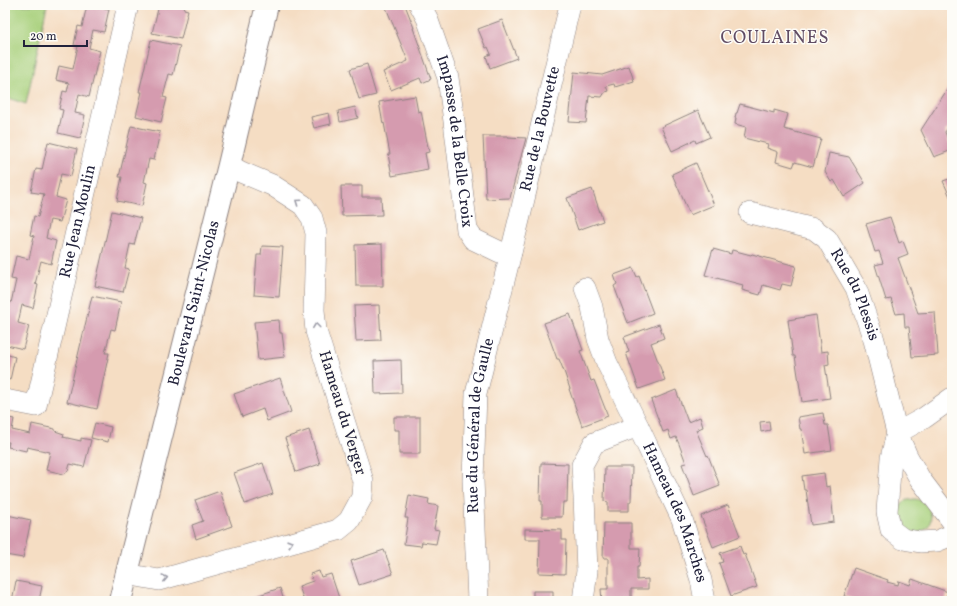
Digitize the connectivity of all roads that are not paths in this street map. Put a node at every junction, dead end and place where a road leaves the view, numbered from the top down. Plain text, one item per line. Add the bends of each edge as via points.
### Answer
1 (128, 5) edge
2 (267, 5) edge
3 (420, 5) edge
4 (570, 5) edge
5 (229, 166) junction
6 (750, 213) dead end
7 (511, 252) junction
8 (585, 288) dead end
9 (952, 398) edge
10 (5, 400) edge
11 (638, 426) junction
12 (896, 433) junction
13 (952, 521) edge
14 (952, 535) edge
15 (126, 574) junction
16 (120, 601) edge
17 (478, 601) edge
18 (583, 601) edge
19 (705, 601) edge

1 - 10 street, Rue Jean Moulin via 36,406
2 - 5 main road, Boulevard Saint-Nicolas
3 - 7 street, Impasse de la Belle Croix via 448,78 467,230 473,239 500,252
4 - 7 street, Rue de la Bouvette
5 - 15 main road, Boulevard Saint-Nicolas
15 -> 5 street, Hameau du Verger via 159,580 338,530 349,521 362,497 363,481 316,331 316,233 312,218 303,205 272,185
6 - 12 street, Rue du Plessis via 814,229 827,239 856,288 874,340
7 - 17 street, Rue du Général de Gaulle via 476,394 473,480
8 - 11 street, Hameau des Marches via 607,364
9 - 12 street via 908,428
11 - 18 street, Hameau des Marches via 594,443 582,465 587,571
11 - 19 street, Hameau des Marches via 682,519
12 - 13 street, Rue du Plessis via 920,479
12 - 14 street, Rue du Plessis via 891,458 887,512 891,530 903,539 920,542 937,541
15 - 16 main road, Boulevard Saint-Nicolas

